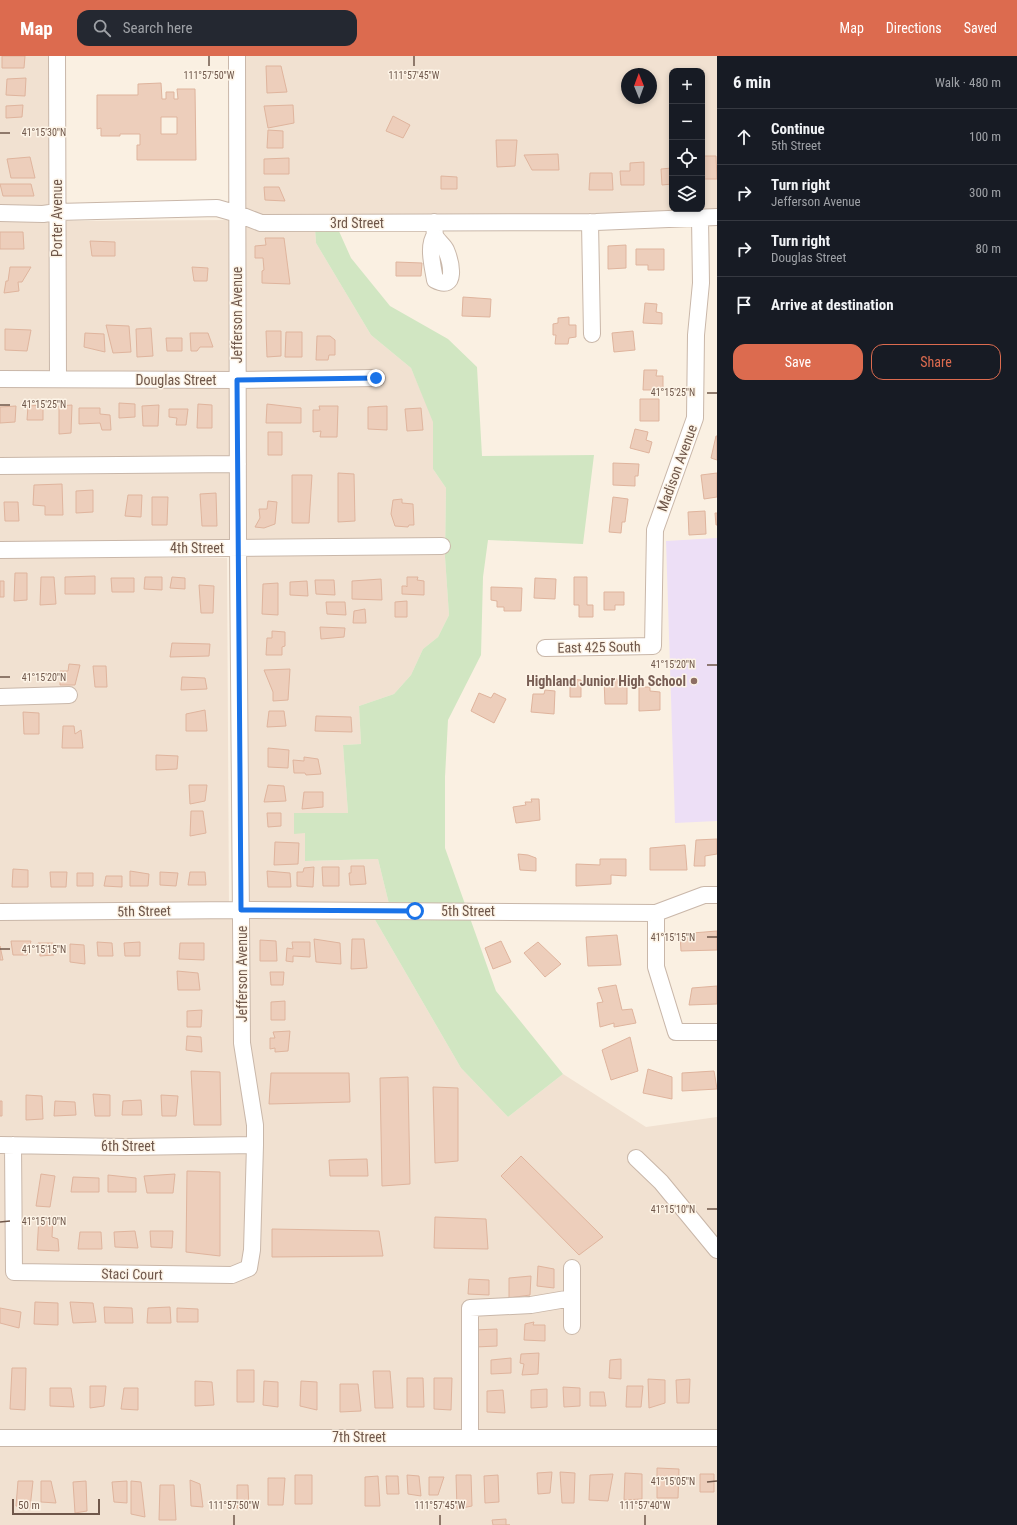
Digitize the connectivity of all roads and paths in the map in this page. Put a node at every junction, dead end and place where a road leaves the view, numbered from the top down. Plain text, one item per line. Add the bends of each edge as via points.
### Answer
1 (57, 56) edge
2 (237, 56) edge
3 (57, 212) junction
4 (0, 213) edge
5 (238, 214) junction
6 (717, 217) edge
7 (700, 218) junction
8 (590, 222) junction
9 (592, 334) dead end
10 (376, 378) dead end
11 (0, 379) edge
12 (58, 379) junction
13 (237, 380) junction
14 (238, 464) junction
15 (0, 466) edge
16 (442, 546) dead end
17 (238, 548) junction
18 (0, 550) edge
19 (653, 646) joint
20 (545, 648) dead end
21 (69, 695) dead end
22 (0, 697) edge
23 (717, 895) edge
24 (241, 910) junction
25 (0, 912) edge
26 (656, 913) junction
27 (717, 1032) edge
28 (6, 1145) edge
29 (255, 1145) junction
30 (636, 1158) dead end
31 (717, 1250) edge
32 (249, 1268) joint
33 (572, 1268) dead end
34 (572, 1298) junction
35 (572, 1326) dead end
36 (470, 1437) junction
37 (0, 1438) edge
38 (717, 1438) edge

1 - 3 street, Porter Avenue
2 - 5 street, Jefferson Avenue
3 - 4 street, 3rd Street
3 - 5 street, 3rd Street via 217,208
3 - 12 street, Porter Avenue
5 - 8 street, 3rd Street via 261,223 435,229
5 - 13 street, Jefferson Avenue
6 - 7 street, 3rd Street
7 - 8 street, 3rd Street
7 - 19 street, Madison Avenue via 701,283 696,335 695,418 655,530
8 - 9 street
10 - 13 street, Douglas Street
11 - 12 street, Douglas Street
12 - 13 street, Douglas Street
13 - 14 street, Jefferson Avenue
14 - 15 street
14 - 17 street, Jefferson Avenue
16 - 17 street, 4th Street
17 - 18 street, 4th Street
17 - 24 street, Jefferson Avenue
19 - 20 street, East 425 South
21 - 22 street
23 - 26 street, 5th Street via 704,895
24 - 25 street, 5th Street
24 - 26 street, 5th Street
24 - 29 street, Jefferson Avenue via 242,1043 255,1125
26 - 27 street via 656,967 676,1032
28 - 29 street, 6th Street
28 - 32 street, Staci Court via 14,1272 232,1275
29 - 32 street, Jefferson Avenue via 252,1250
30 - 31 street via 661,1182
33 - 34 street
34 - 35 street
34 - 36 street via 531,1305 470,1308
36 - 37 street, 7th Street
36 - 38 street, 7th Street

